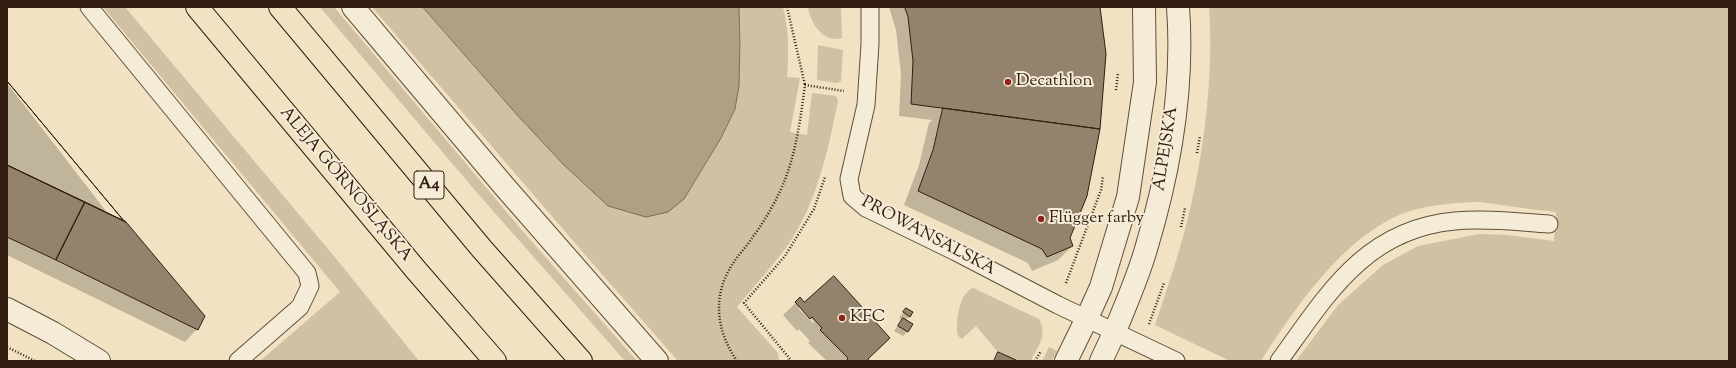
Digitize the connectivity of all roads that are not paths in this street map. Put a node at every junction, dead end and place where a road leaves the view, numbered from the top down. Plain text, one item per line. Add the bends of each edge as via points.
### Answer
1 (89, 7) edge
2 (197, 7) edge
3 (280, 7) edge
4 (352, 7) edge
5 (870, 7) edge
6 (1144, 7) edge
7 (1178, 7) edge
8 (1550, 224) dead end
9 (7, 309) edge
10 (1087, 318) junction
11 (1115, 331) junction
12 (99, 361) edge
13 (238, 361) edge
14 (495, 361) edge
15 (581, 361) edge
16 (657, 361) edge
17 (1066, 361) edge
18 (1101, 361) edge
19 (1176, 361) edge
20 (1279, 361) edge

1 - 13 lane via 307,273 310,286 300,307
2 - 14 highway, ALEJA GÓRNOŚLĄSKA
3 - 15 highway, A4 via 482,249
4 - 16 street
5 - 10 lane, PROWANSALSKA via 866,105 849,178 852,196 866,208
6 - 10 street, ALPEJSKA via 1145,82 1128,197 1100,287
7 - 11 street, ALPEJSKA via 1178,76 1171,139 1162,186 1146,250
8 - 20 lane via 1455,221 1422,226 1394,237 1366,255 1344,276
9 - 12 street via 53,332
10 - 11 lane, PROWANSALSKA
10 - 17 street, ALPEJSKA
11 - 18 street, ALPEJSKA
11 - 19 lane, PROWANSALSKA

